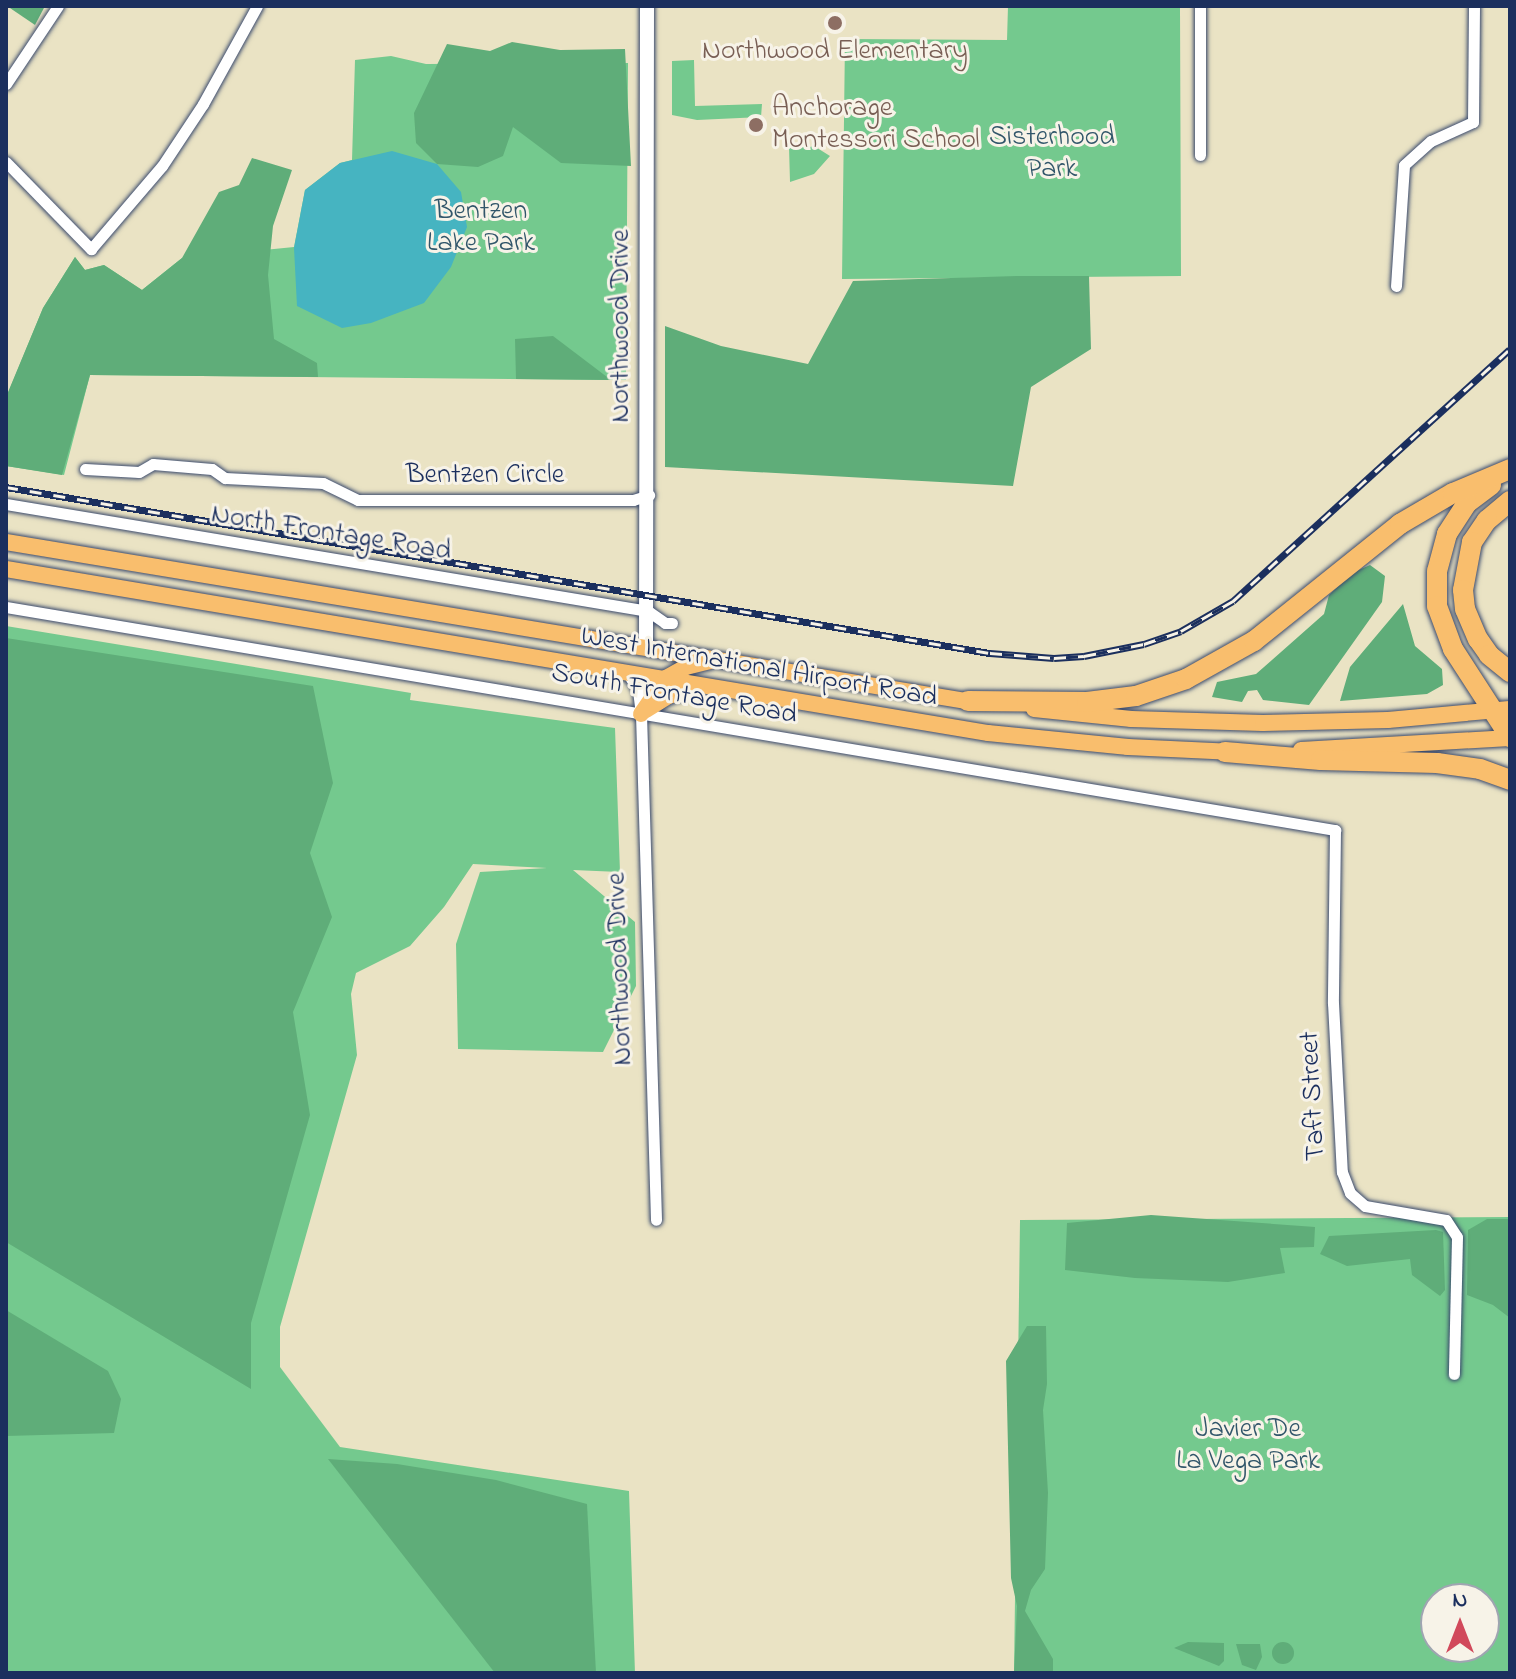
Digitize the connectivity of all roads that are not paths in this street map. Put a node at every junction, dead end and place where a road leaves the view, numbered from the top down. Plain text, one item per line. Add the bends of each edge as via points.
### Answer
1 (58, 6) edge
2 (257, 6) edge
3 (647, 6) edge
4 (1200, 6) edge
5 (1474, 6) edge
6 (6, 84) edge
7 (1200, 155) dead end
8 (6, 162) edge
9 (1396, 286) dead end
10 (85, 469) dead end
11 (1510, 469) edge
12 (1510, 475) edge
13 (649, 495) junction
14 (1510, 501) edge
15 (6, 504) edge
16 (6, 542) edge
17 (6, 569) edge
18 (6, 607) edge
19 (648, 611) junction
20 (672, 623) dead end
21 (646, 646) junction
22 (728, 659) junction
23 (627, 672) junction
24 (1510, 672) edge
25 (666, 678) junction
26 (731, 689) junction
27 (968, 701) junction
28 (1501, 710) edge
29 (641, 714) junction
30 (1510, 738) edge
31 (1225, 752) junction
32 (1510, 780) edge
33 (1335, 830) joint
34 (656, 1220) dead end
35 (1454, 1374) dead end

1 - 6 street
2 - 8 street via 162,166 91,249
3 - 13 street, Northwood Drive
4 - 7 street
5 - 9 street via 1473,122 1431,141 1404,165
10 - 13 street, Bentzen Circle via 139,472 153,464 212,469 225,478 323,483 358,500 633,500
11 - 27 highway via 1453,493 1400,524 1254,641 1186,679 1136,696 1087,702
12 - 28 highway via 1482,490 1456,518 1437,571 1437,606 1446,636
13 - 19 street, Northwood Drive
14 - 24 highway via 1472,542 1463,590 1478,639
15 - 19 street, North Frontage Road
16 - 21 main road, West International Airport Road
17 - 23 main road, West International Airport Road
18 - 29 street, South Frontage Road
19 - 20 street, North Frontage Road
19 - 21 street, Northwood Drive
21 - 22 main road, West International Airport Road
22 - 25 main road via 693,665
22 - 27 main road, West International Airport Road
23 - 25 main road, West International Airport Road
23 - 29 street, Northwood Drive via 638,690
25 - 26 main road, West International Airport Road
25 - 29 main road
26 - 29 main road via 681,691
26 - 31 main road, West International Airport Road via 1034,739
27 - 28 main road, West International Airport Road via 1131,719 1263,723
28 - 30 highway
29 - 33 street, South Frontage Road
29 - 34 street, Northwood Drive
30 - 31 main road, West International Airport Road
31 - 32 highway via 1437,763
33 - 35 street, Taft Street via 1333,1023 1342,1172 1350,1193 1365,1206 1446,1220 1457,1237

